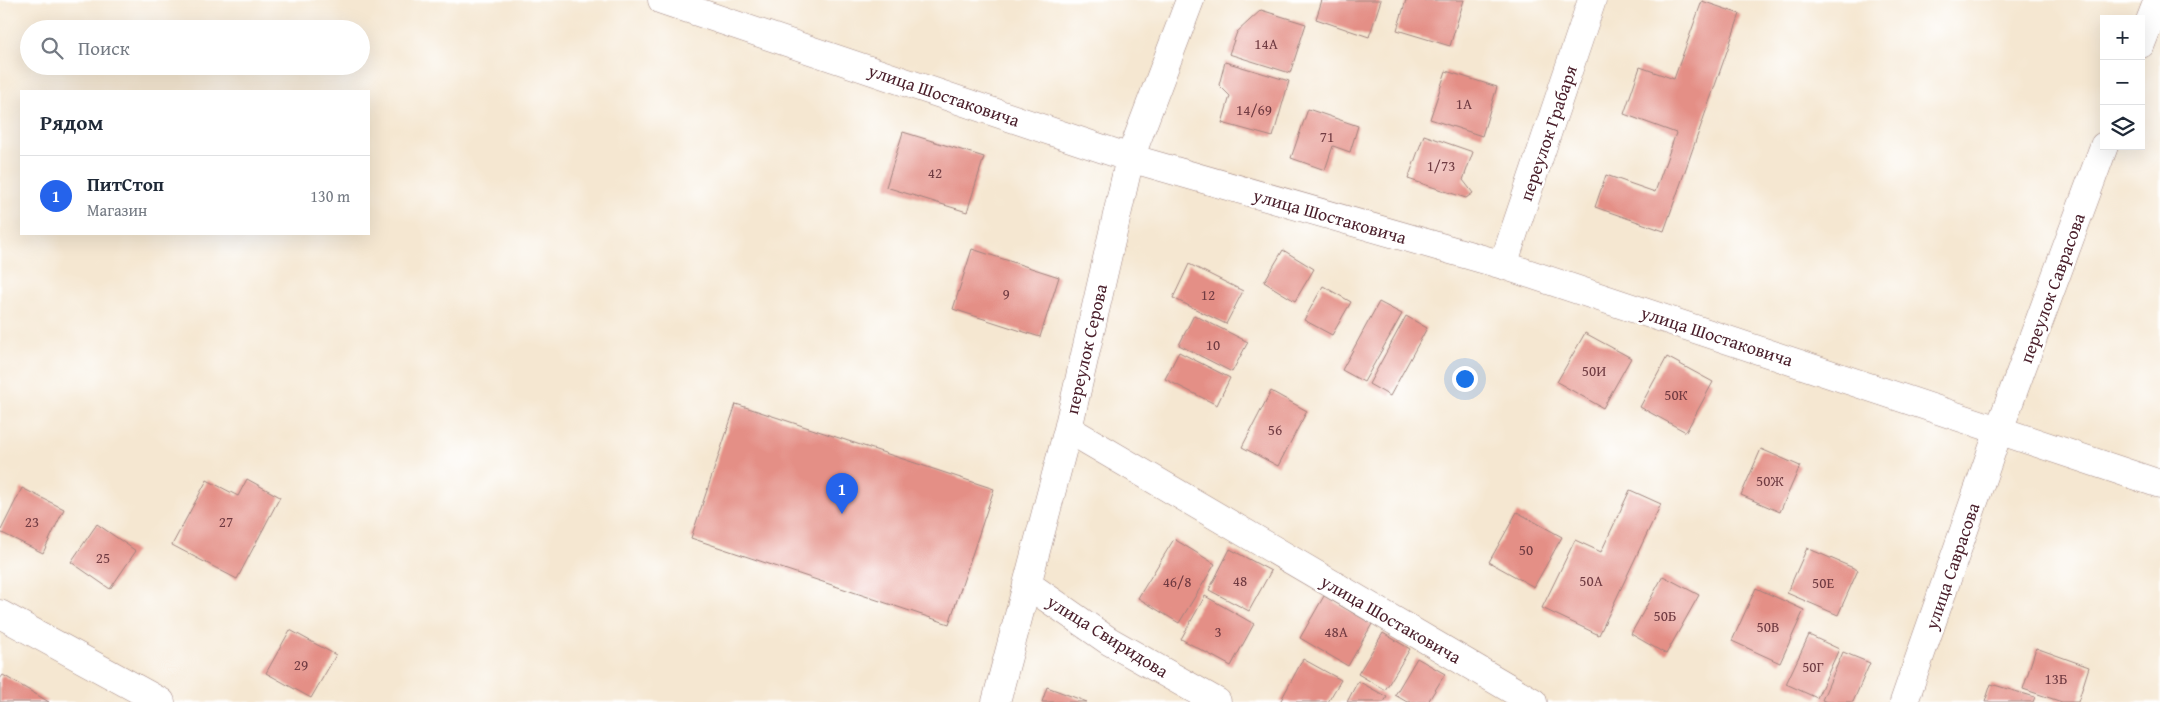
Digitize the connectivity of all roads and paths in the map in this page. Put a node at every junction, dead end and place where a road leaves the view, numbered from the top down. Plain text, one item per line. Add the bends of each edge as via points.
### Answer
1 (662, 0) edge
2 (1190, 0) edge
3 (1592, 0) edge
4 (2158, 0) edge
5 (2145, 34) edge
6 (2103, 150) edge
7 (1130, 158) junction
8 (1503, 265) junction
9 (1068, 429) junction
10 (1999, 430) junction
11 (2160, 484) edge
12 (1027, 584) junction
13 (0, 614) edge
14 (161, 702) edge
15 (996, 702) edge
16 (1217, 702) edge
17 (1534, 702) edge
18 (1904, 702) edge

1 - 7 street, улица Шостаковича
2 - 7 street, переулок Серова
3 - 8 street, переулок Грабаря
4 - 5 street
6 - 10 street, переулок Саврасова
7 - 8 street, улица Шостаковича
7 - 9 street, переулок Серова
8 - 10 street, улица Шостаковича
9 - 12 street, переулок Серова
9 - 17 street, улица Шостаковича
10 - 11 street, улица Шостаковича
10 - 18 street, улица Саврасова
12 - 15 street, переулок Серова
12 - 16 street, улица Свиридова via 1109,641
13 - 14 street

